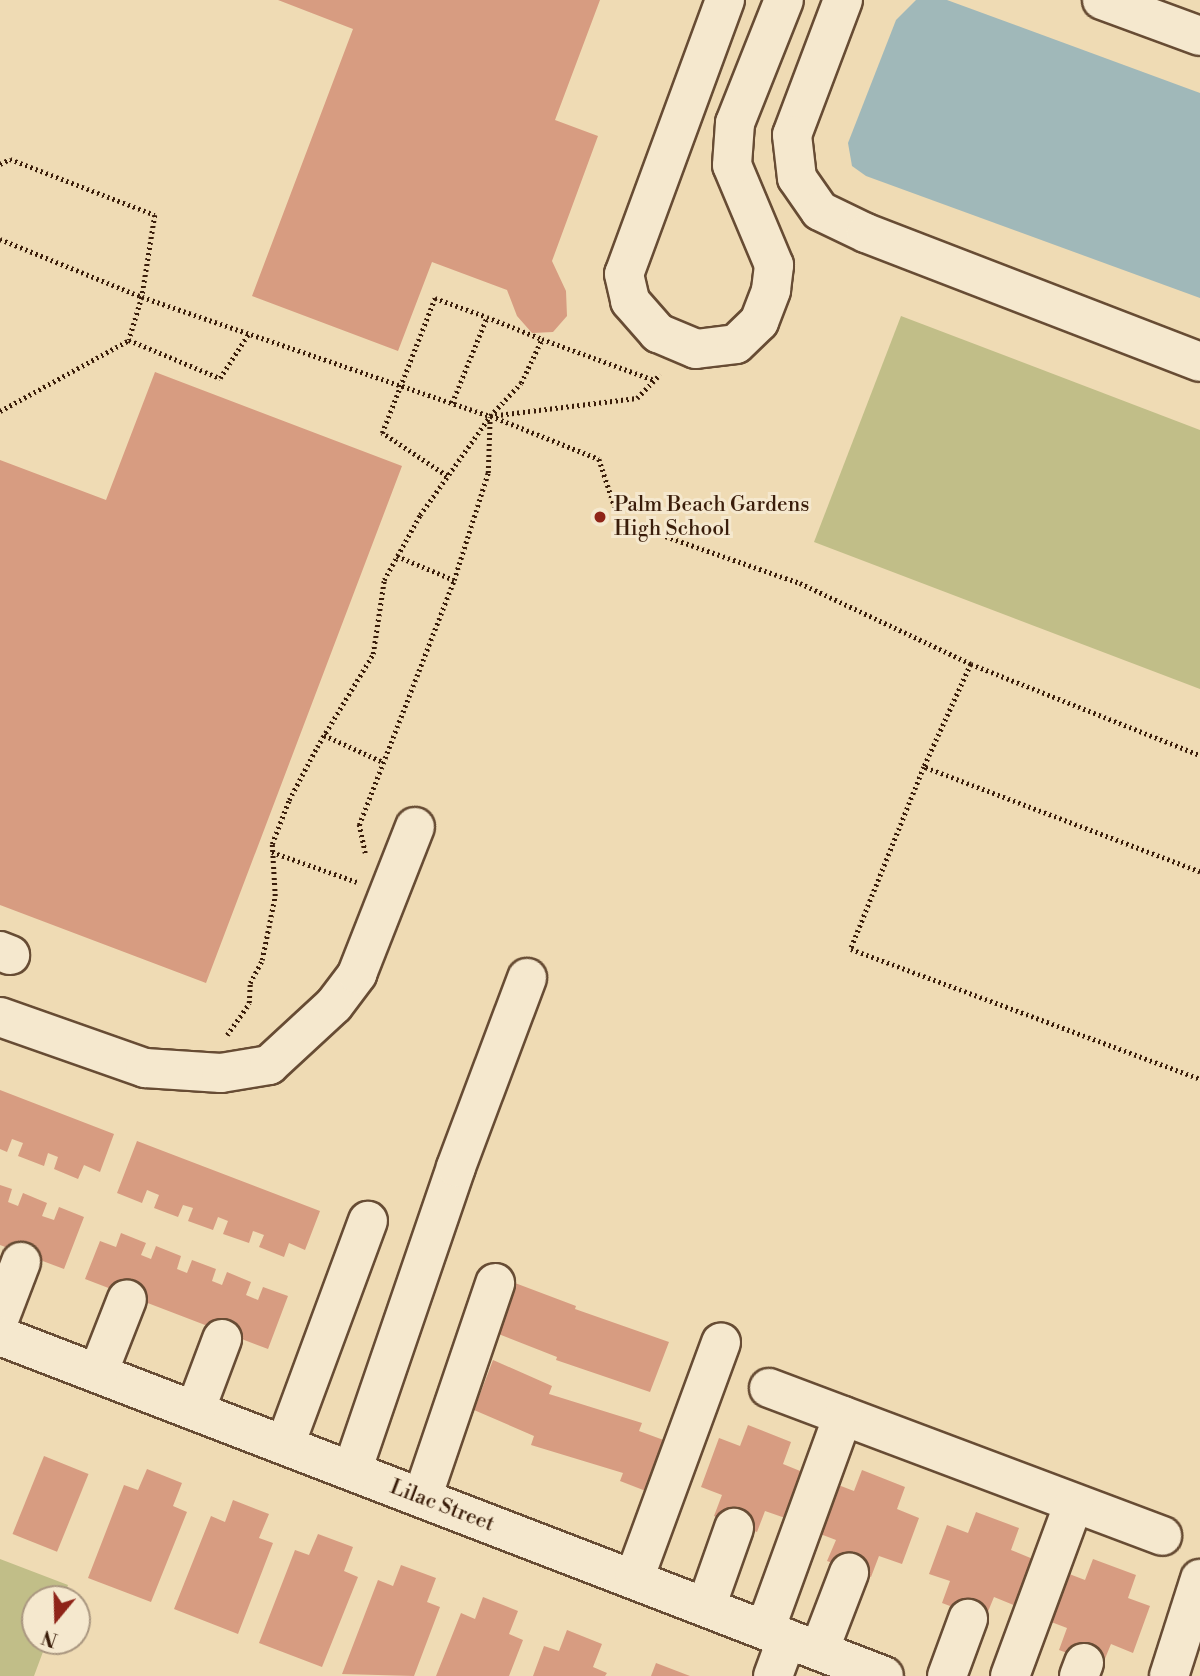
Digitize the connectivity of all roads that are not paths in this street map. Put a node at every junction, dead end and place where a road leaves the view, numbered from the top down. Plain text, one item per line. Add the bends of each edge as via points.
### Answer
1 (725, 0) edge
2 (784, 0) edge
3 (843, 0) edge
4 (1102, 0) edge
5 (1200, 36) edge
6 (1200, 362) edge
7 (415, 827) dead end
8 (527, 978) dead end
9 (0, 1017) edge
10 (369, 1221) dead end
11 (21, 1262) dead end
12 (495, 1283) dead end
13 (127, 1299) dead end
14 (0, 1317) edge
15 (0, 1336) edge
16 (222, 1339) dead end
17 (721, 1342) dead end
18 (97, 1373) junction
19 (769, 1388) dead end
20 (195, 1411) junction
21 (843, 1416) junction
22 (285, 1445) junction
23 (352, 1471) junction
24 (422, 1498) junction
25 (1074, 1503) junction
26 (734, 1528) dead end
27 (1161, 1536) dead end
28 (849, 1573) dead end
29 (634, 1579) junction
30 (1200, 1579) edge
31 (706, 1607) junction
32 (968, 1619) dead end
33 (791, 1640) junction
34 (773, 1676) edge
35 (884, 1676) edge
36 (947, 1676) edge
37 (1010, 1676) edge
38 (1169, 1676) edge

1 - 2 street via 624,274 630,302 658,334 696,349 736,344 759,323 771,290 774,265 732,165 735,123
3 - 6 street via 792,135 797,178 820,211
4 - 5 street
7 - 9 street via 356,974 334,1005 269,1065 221,1073 145,1068
8 - 23 street via 456,1167
10 - 22 street
11 - 14 street
12 - 24 street
13 - 18 street
15 - 18 street, Lilac Street
16 - 20 street
17 - 29 street
18 - 20 street, Lilac Street
19 - 21 street
20 - 22 street, Lilac Street
21 - 25 street
21 - 33 street
22 - 23 street, Lilac Street
23 - 24 street, Lilac Street
24 - 29 street, Lilac Street
25 - 27 street
25 - 37 street
26 - 31 street
28 - 33 street
29 - 31 street, Lilac Street
30 - 38 street
31 - 33 street, Lilac Street
32 - 36 street
33 - 34 street
33 - 35 street, Lilac Street

